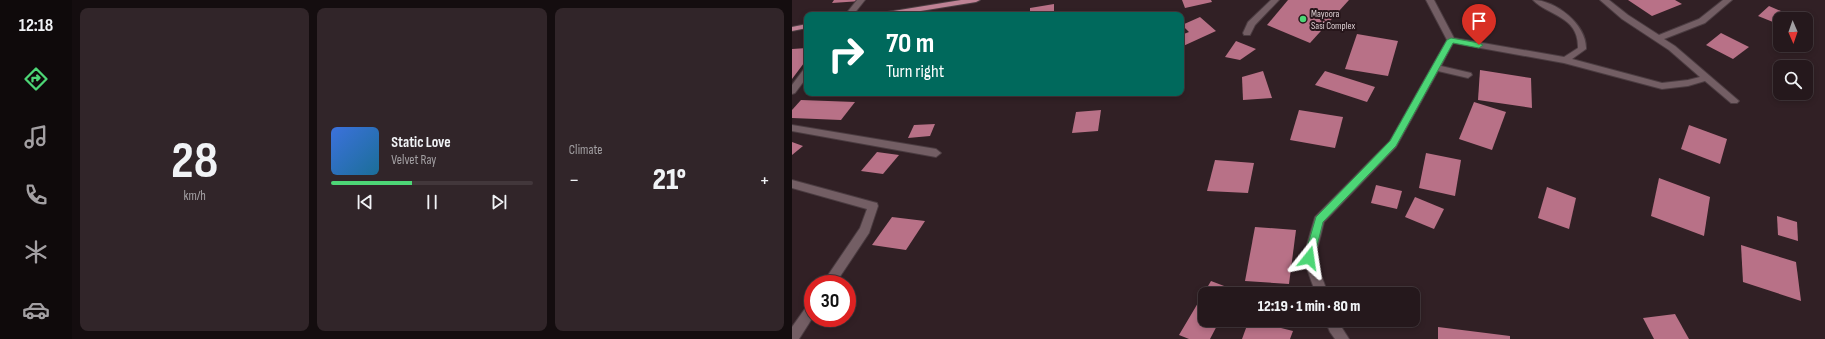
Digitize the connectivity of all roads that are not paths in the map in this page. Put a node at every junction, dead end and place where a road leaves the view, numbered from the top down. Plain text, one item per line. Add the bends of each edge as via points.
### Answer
1 (862, 0) edge
2 (976, 0) edge
3 (1275, 0) edge
4 (1430, 0) edge
5 (1537, 0) edge
6 (1604, 0) edge
7 (1728, 0) edge
8 (852, 12) edge
9 (899, 12) edge
10 (804, 27) edge
11 (792, 29) edge
12 (1247, 33) dead end
13 (1657, 39) junction
14 (1451, 40) junction
15 (1565, 60) junction
16 (1435, 66) junction
17 (804, 75) edge
18 (1468, 76) dead end
19 (1706, 78) junction
20 (792, 92) edge
21 (1734, 101) dead end
22 (792, 128) edge
23 (936, 153) dead end
24 (792, 184) edge
25 (834, 275) edge
26 (1319, 287) edge
27 (804, 320) edge
28 (1334, 327) edge
29 (792, 338) edge
30 (1343, 339) edge

1 - 8 street
2 - 9 main road
3 - 12 street via 1251,24
4 - 14 street
5 - 15 street via 1562,15 1580,35 1582,49
6 - 13 street
7 - 13 street via 1702,21
10 - 11 main road
13 - 19 street via 1672,48
14 - 15 street
14 - 16 street
15 - 19 street via 1662,86
16 - 18 street
16 - 26 street via 1393,144 1319,220 1309,258
17 - 20 street
19 - 21 street
22 - 23 street
24 - 25 street via 873,206 864,230
27 - 29 street
28 - 30 street

